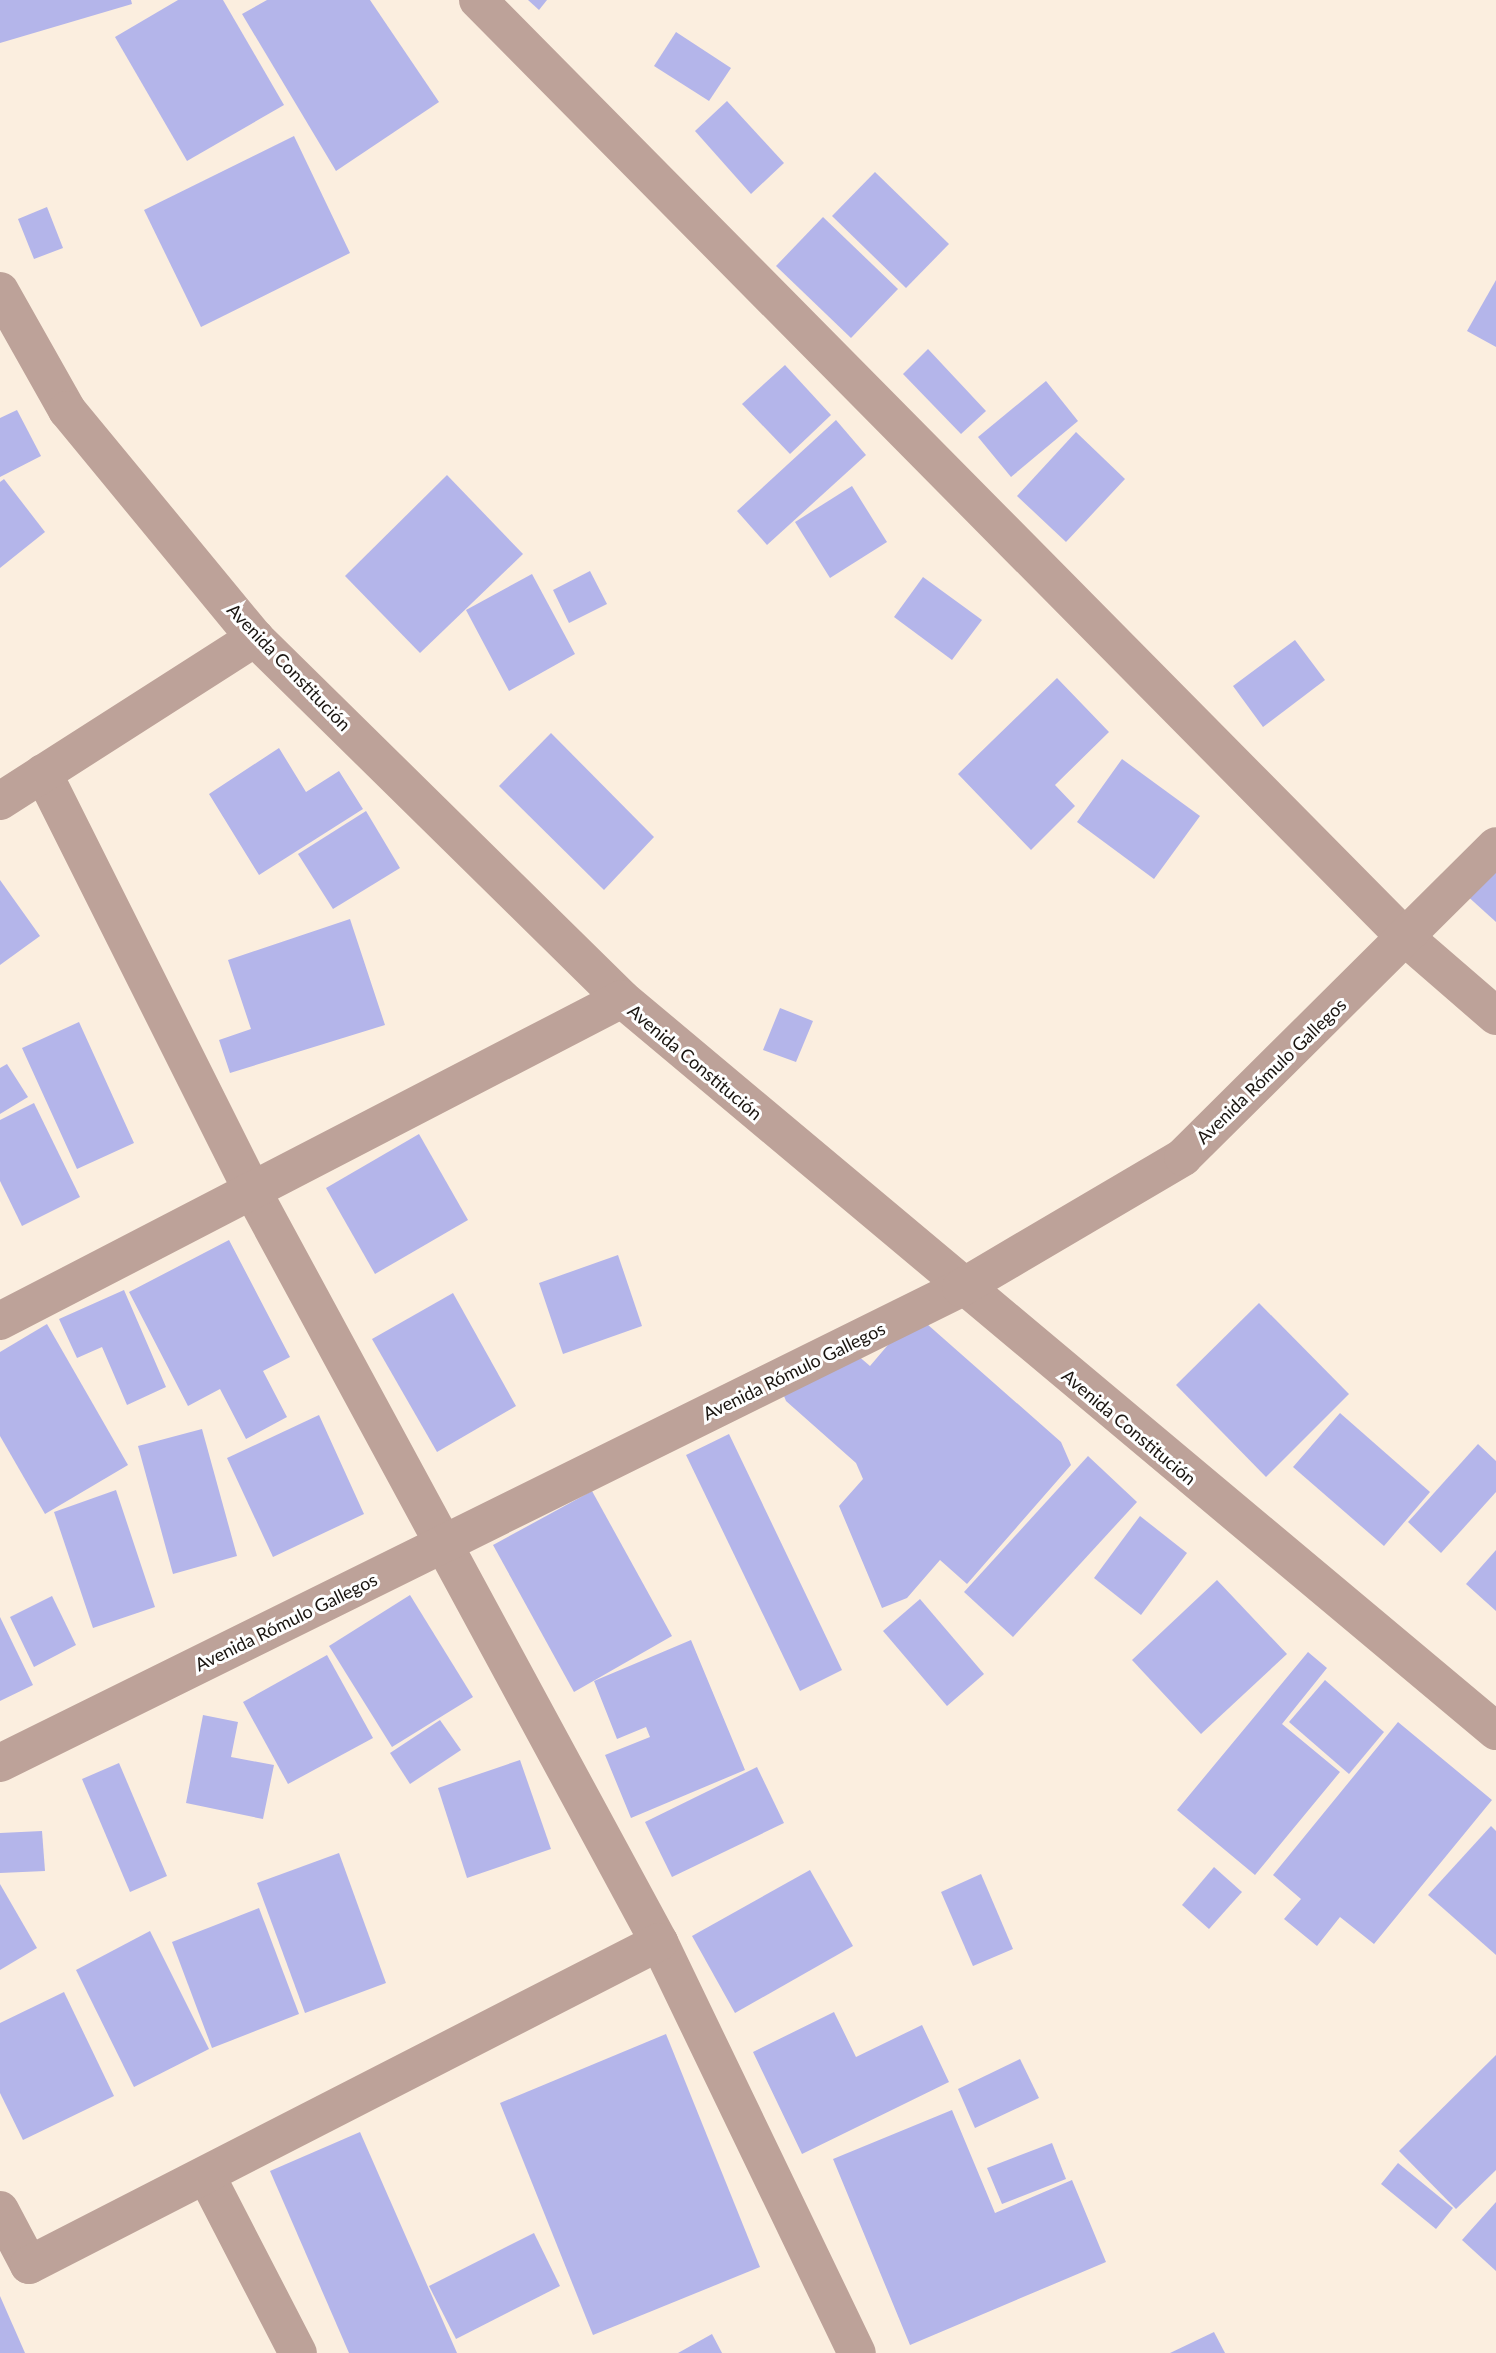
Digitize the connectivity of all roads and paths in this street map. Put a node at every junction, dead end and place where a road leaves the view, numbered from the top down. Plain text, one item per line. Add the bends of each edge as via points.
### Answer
1 (478, 0) edge
2 (0, 291) edge
3 (255, 638) junction
4 (43, 773) junction
5 (0, 801) edge
6 (1496, 846) edge
7 (1406, 938) junction
8 (622, 999) junction
9 (1496, 1017) edge
10 (254, 1194) junction
11 (961, 1289) junction
12 (0, 1321) edge
13 (447, 1544) junction
14 (1496, 1731) edge
15 (0, 1763) edge
16 (659, 1942) junction
17 (207, 2177) junction
18 (0, 2210) edge
19 (298, 2353) edge
20 (857, 2353) edge

1 - 7 street
2 - 3 street, Avenida Constitución via 67,410
3 - 4 street
3 - 8 street, Avenida Constitución
4 - 5 street
4 - 10 street
6 - 7 street, Avenida Rómulo Gallegos
7 - 9 street
7 - 11 street, Avenida Rómulo Gallegos via 1183,1157
8 - 10 street
8 - 11 street, Avenida Constitución
10 - 12 street
10 - 13 street
11 - 13 street, Avenida Rómulo Gallegos
11 - 14 street, Avenida Constitución
13 - 15 street, Avenida Rómulo Gallegos
13 - 16 street
16 - 17 street
16 - 20 street
17 - 18 street via 29,2264
17 - 19 street

